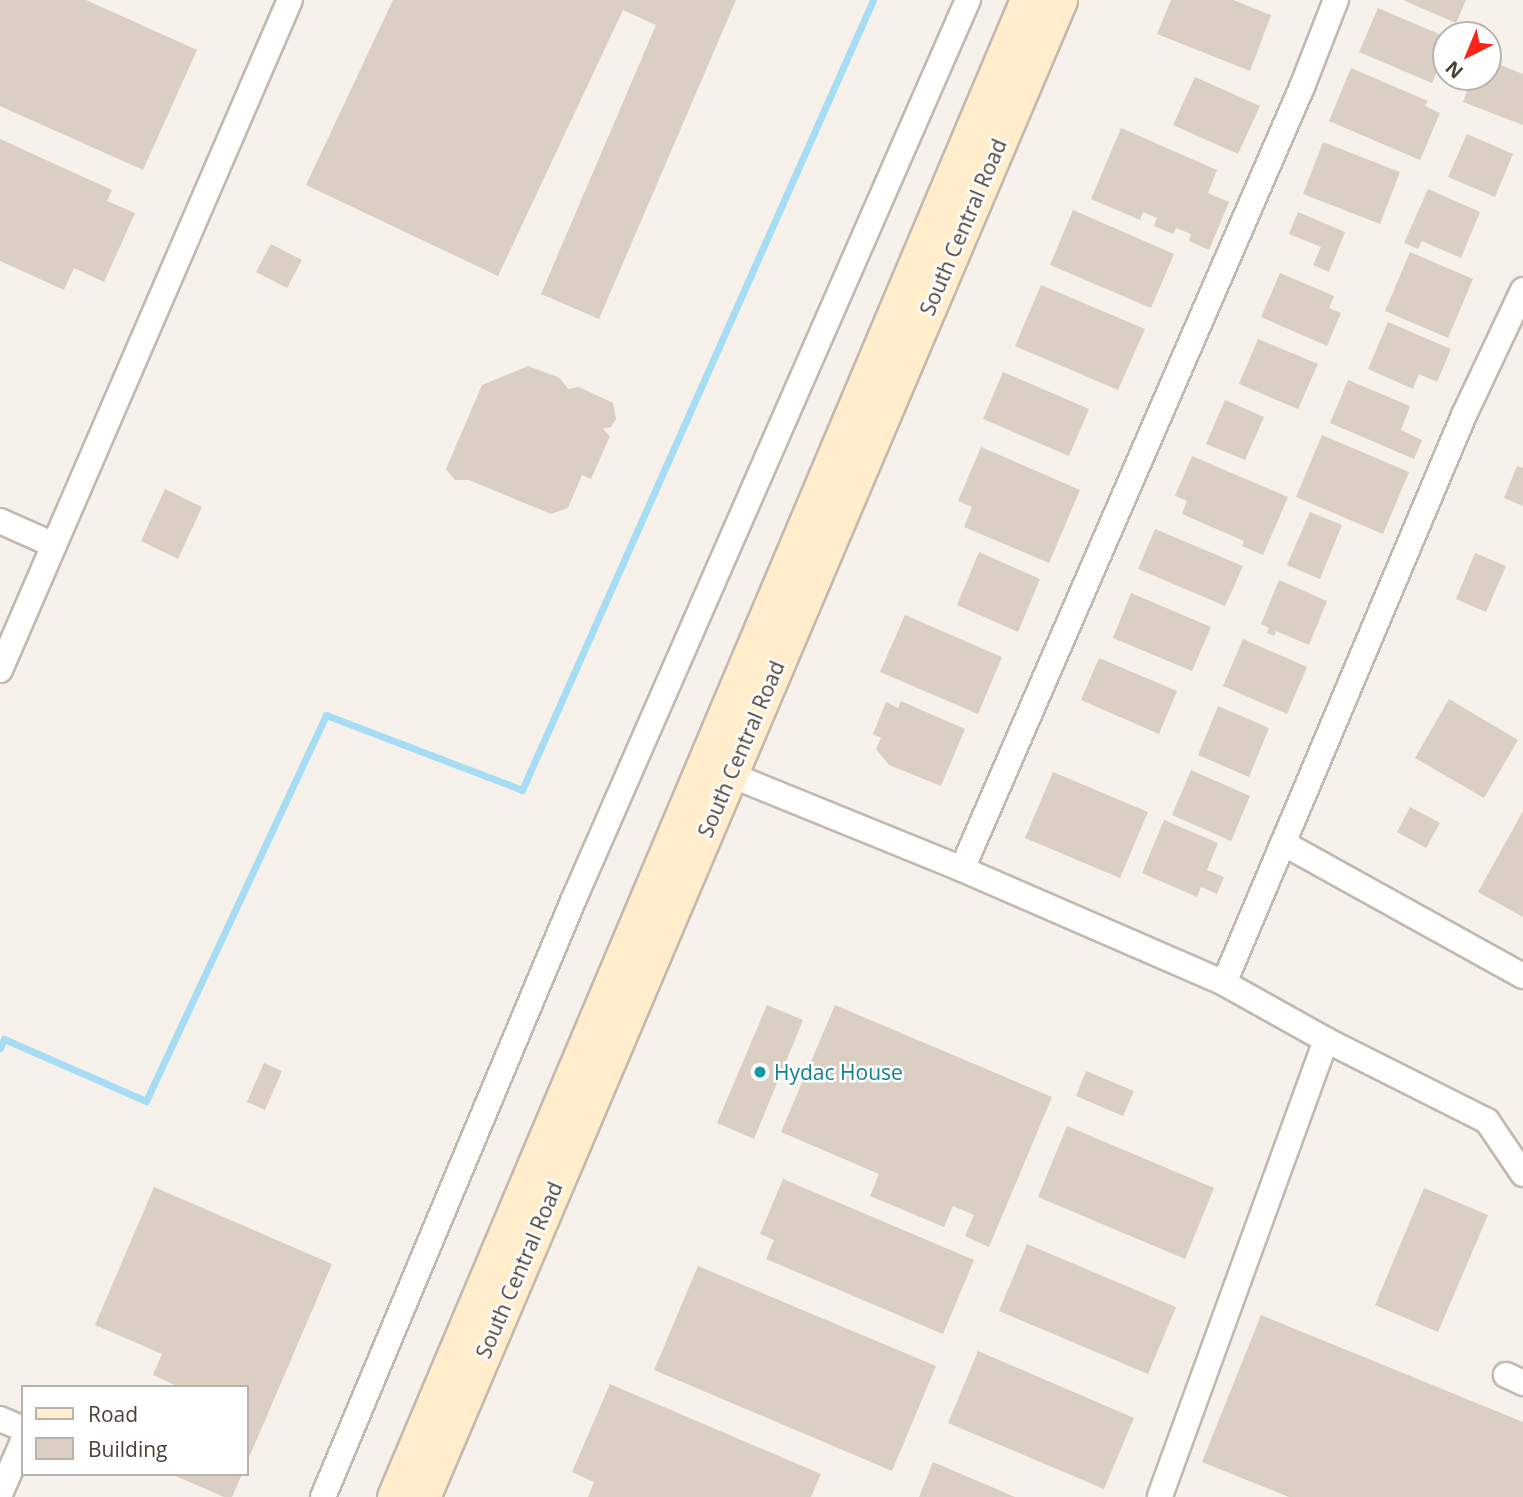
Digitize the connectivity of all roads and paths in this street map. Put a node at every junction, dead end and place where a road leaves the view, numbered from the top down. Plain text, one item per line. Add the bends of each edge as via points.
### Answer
1 (290, 0) edge
2 (968, 0) edge
3 (1028, 0) edge
4 (1059, 0) edge
5 (1336, 0) edge
6 (1523, 290) edge
7 (0, 521) edge
8 (54, 545) junction
9 (0, 670) edge
10 (717, 770) junction
11 (1283, 843) junction
12 (962, 869) junction
13 (1523, 976) edge
14 (1223, 983) junction
15 (1326, 1040) junction
16 (1523, 1174) edge
17 (0, 1419) edge
18 (21, 1428) edge
19 (21, 1446) edge
20 (0, 1494) edge
21 (323, 1497) edge
22 (395, 1497) edge
23 (422, 1497) edge
24 (1160, 1497) edge

1 - 8 street
2 - 21 street via 573,901
3 - 10 main road, South Central Road
4 - 10 main road, South Central Road
5 - 12 street via 1297,100
6 - 11 street via 1464,415
7 - 8 street
8 - 9 street
10 - 12 street
10 - 22 main road, South Central Road
10 - 23 main road, South Central Road
11 - 13 street
11 - 14 street
12 - 14 street
14 - 15 street
15 - 16 street via 1487,1121
15 - 24 street
17 - 18 street
19 - 20 street

